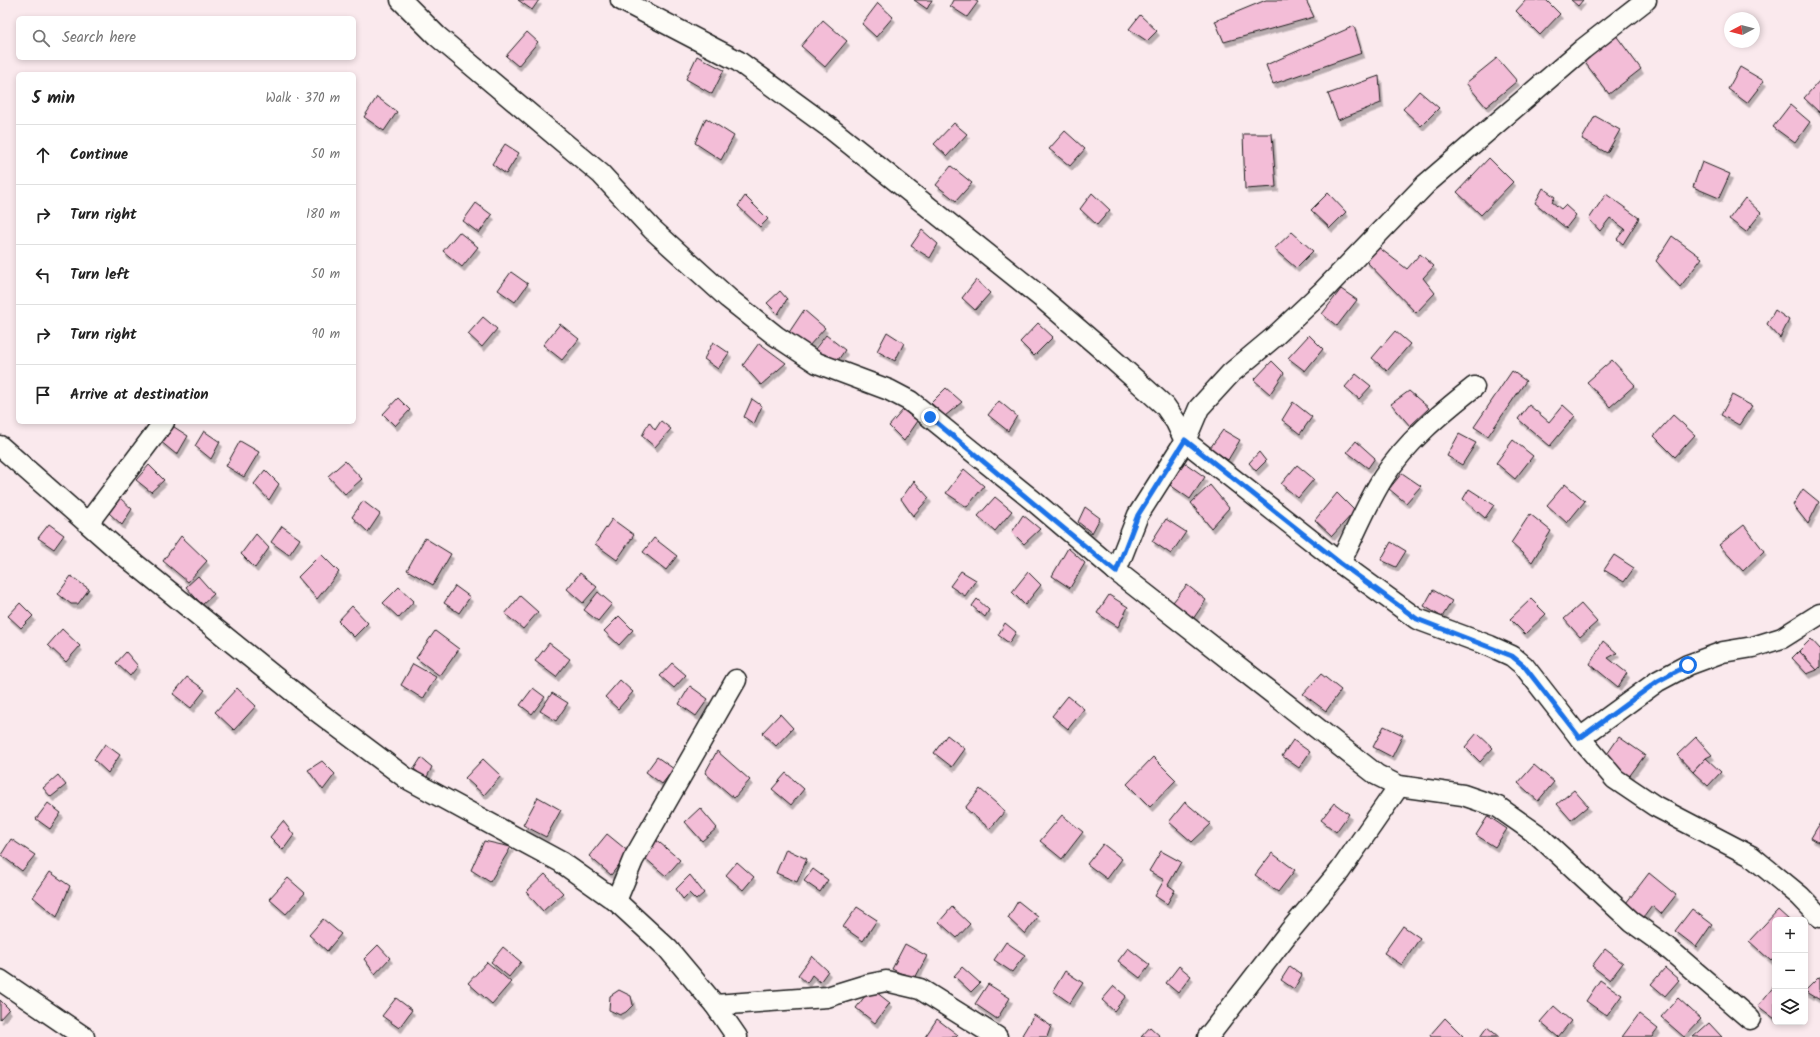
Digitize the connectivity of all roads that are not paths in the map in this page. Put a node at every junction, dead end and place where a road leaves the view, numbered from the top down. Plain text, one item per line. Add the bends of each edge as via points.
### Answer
1 (401, 0) edge
2 (621, 0) edge
3 (1646, 0) edge
4 (651, 7) edge
5 (1474, 387) dead end
6 (162, 424) edge
7 (1185, 440) junction
8 (0, 446) edge
9 (88, 523) junction
10 (1340, 563) junction
11 (1116, 572) junction
12 (1820, 614) edge
13 (736, 680) dead end
14 (1580, 738) junction
15 (1399, 786) junction
16 (616, 901) junction
17 (1820, 917) edge
18 (0, 980) edge
19 (715, 1005) junction
20 (1750, 1019) dead end
21 (84, 1037) edge
22 (737, 1037) edge
23 (997, 1037) edge
24 (1208, 1037) edge

1 - 11 street via 437,36 601,174 652,229 728,298 817,364 889,390 910,401
2 - 4 street
3 - 7 street via 1583,49 1426,184 1324,290 1226,379 1199,408
4 - 7 street via 738,61 830,128 1042,298 1164,406
5 - 10 street via 1442,412 1405,450 1383,478
6 - 9 street
7 - 10 street
7 - 11 street via 1138,515
8 - 9 street
9 - 16 street via 318,712 406,778 561,862
10 - 14 street via 1417,619 1512,656 1524,666
11 - 15 street via 1377,775
12 - 14 street via 1782,638 1753,647 1723,652 1688,665 1658,681
13 - 16 street via 633,860
14 - 17 street via 1615,779 1655,806 1750,856 1800,896
15 - 20 street via 1464,795 1498,806 1538,835 1632,922 1663,944
15 - 24 street via 1340,871
16 - 19 street via 668,949
18 - 21 street
19 - 22 street
19 - 23 street via 827,997 886,981 920,989

